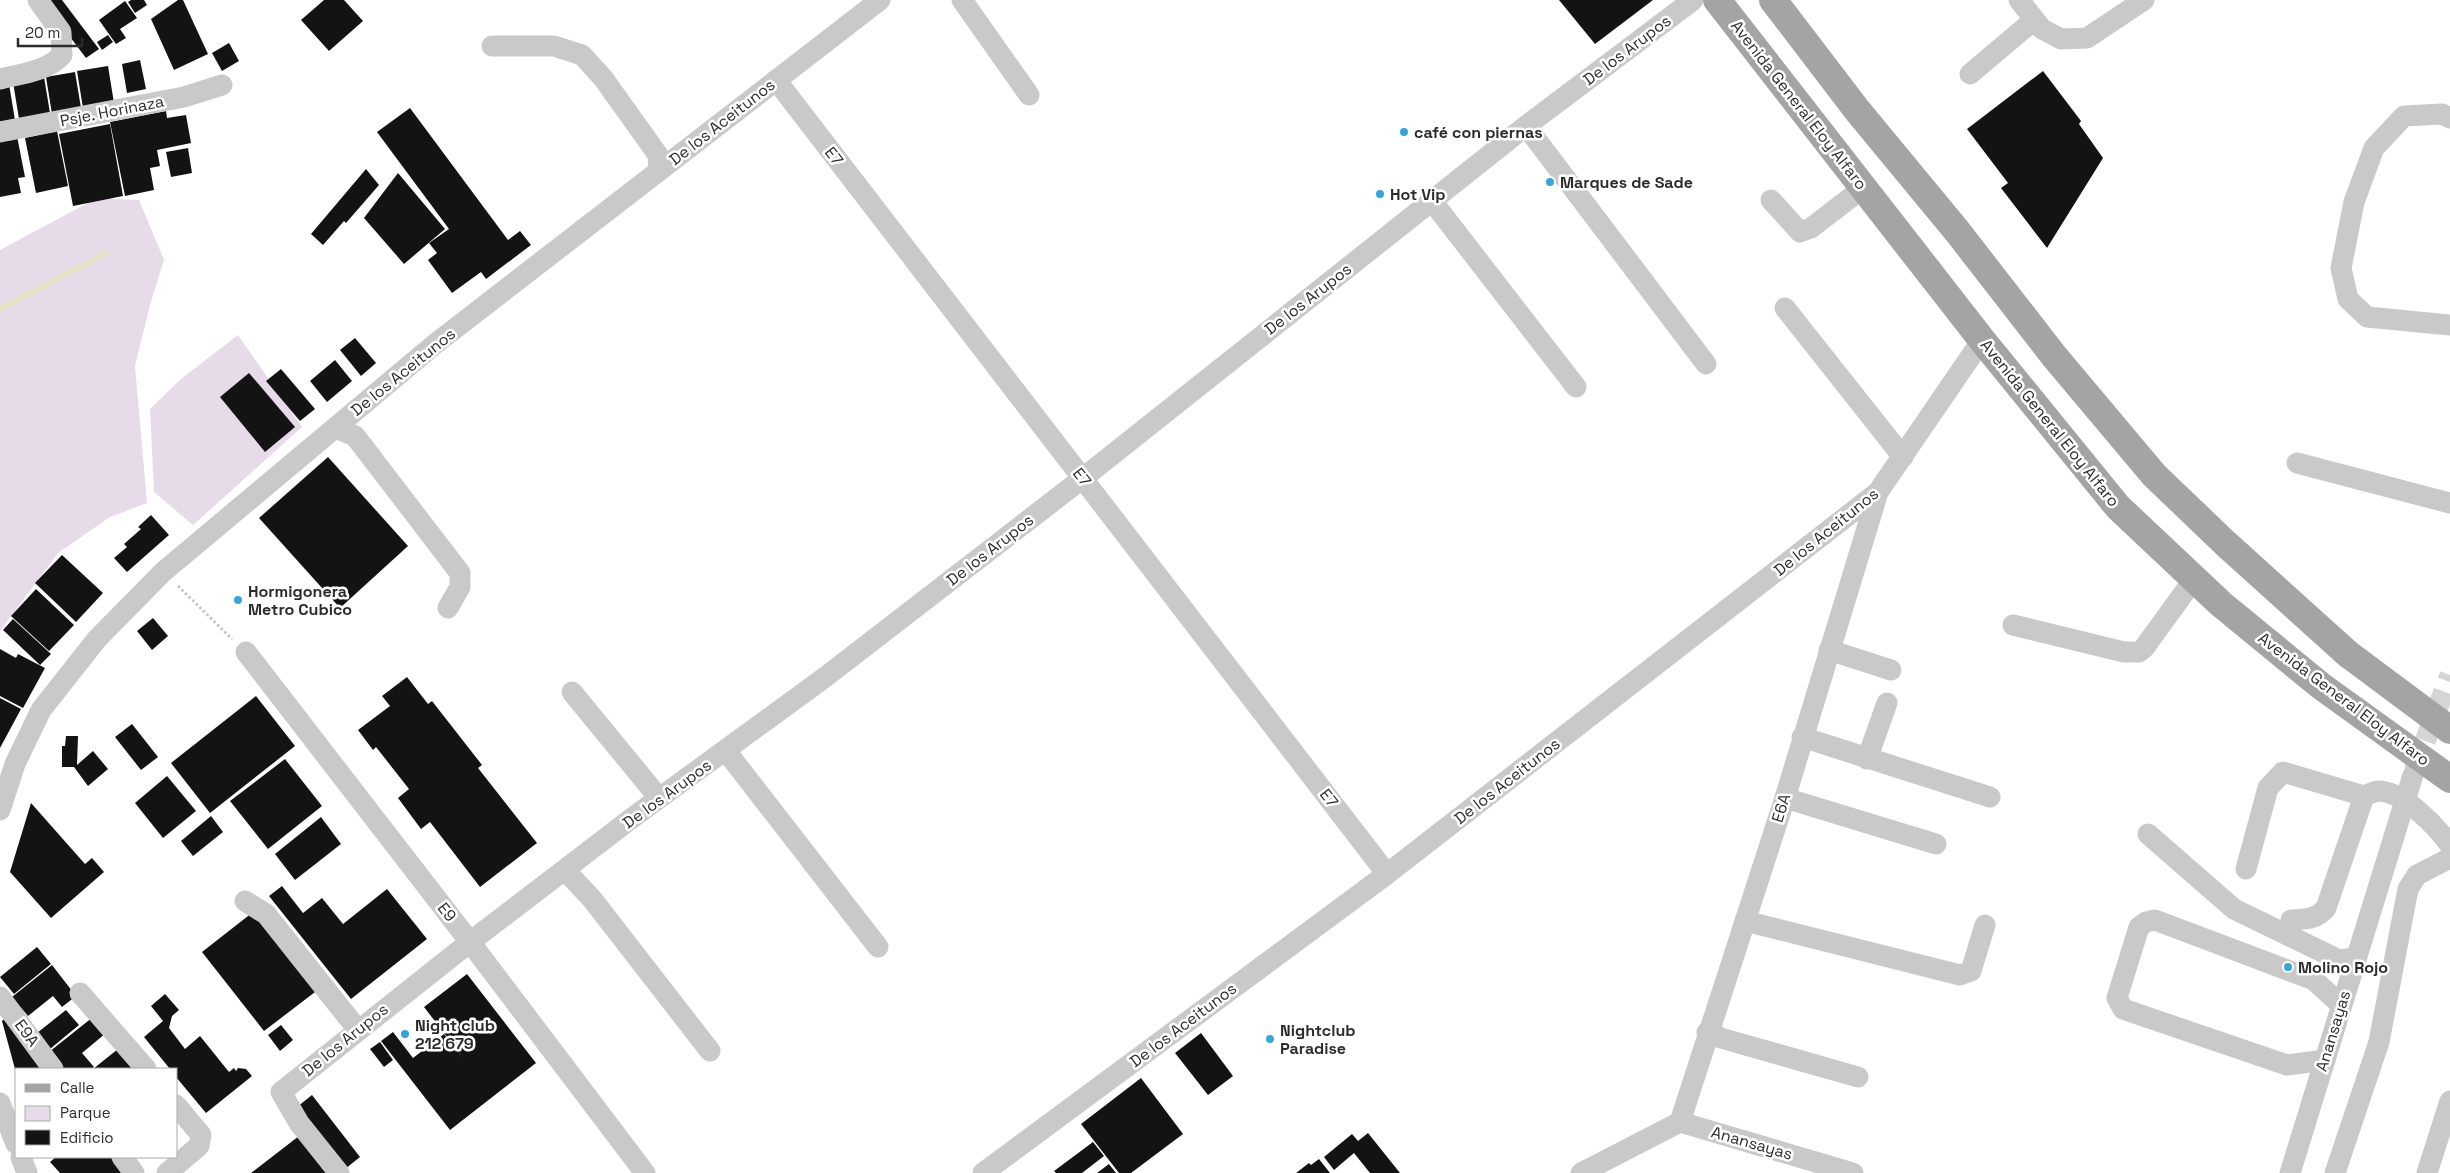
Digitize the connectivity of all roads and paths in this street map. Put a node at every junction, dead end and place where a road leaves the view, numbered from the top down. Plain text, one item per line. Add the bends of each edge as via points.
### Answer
1 (38, 0) edge
2 (880, 0) edge
3 (962, 0) edge
4 (1693, 0) edge
5 (1718, 0) edge
6 (1773, 0) edge
7 (2019, 0) edge
8 (2144, 0) edge
9 (2034, 20) junction
10 (492, 46) dead end
11 (1970, 74) dead end
12 (0, 79) edge
13 (776, 80) junction
14 (222, 85) dead end
15 (1029, 94) dead end
16 (2450, 118) edge
17 (1526, 126) junction
18 (0, 132) edge
19 (659, 171) junction
20 (1863, 188) junction
21 (1771, 200) dead end
22 (1432, 201) junction
23 (1785, 308) dead end
24 (2450, 325) edge
25 (1982, 340) junction
26 (1706, 364) dead end
27 (1576, 387) dead end
28 (336, 428) junction
29 (1903, 457) junction
30 (2297, 463) dead end
31 (1083, 478) junction
32 (1878, 492) junction
33 (2450, 503) edge
34 (163, 572) junction
35 (2194, 579) junction
36 (448, 608) dead end
37 (2013, 625) dead end
38 (1829, 650) junction
39 (246, 652) joint
40 (1891, 670) dead end
41 (572, 692) dead end
42 (1887, 703) dead end
43 (2450, 730) edge
44 (1802, 737) junction
45 (726, 751) junction
46 (1867, 759) junction
47 (2412, 775) tunnel mouth
48 (2450, 779) edge
49 (2364, 796) junction
50 (1990, 797) dead end
51 (659, 798) junction
52 (1784, 798) junction
53 (2405, 800) junction
54 (0, 810) edge
55 (2148, 834) dead end
56 (1936, 844) dead end
57 (2450, 845) edge
58 (2450, 858) edge
59 (2246, 868) dead end
60 (565, 870) junction
61 (1387, 874) junction
62 (245, 901) dead end
63 (2291, 920) dead end
64 (1745, 921) junction
65 (1985, 925) dead end
66 (470, 942) junction
67 (878, 946) dead end
68 (2356, 958) junction
69 (80, 993) dead end
70 (0, 997) edge
71 (2341, 1005) junction
72 (358, 1030) junction
73 (1707, 1032) junction
74 (710, 1051) dead end
75 (2324, 1060) junction
76 (52, 1068) edge
77 (145, 1068) edge
78 (1858, 1077) dead end
79 (2450, 1101) edge
80 (0, 1103) edge
81 (178, 1107) edge
82 (1680, 1122) junction
83 (15, 1141) edge
84 (21, 1158) edge
85 (123, 1158) edge
86 (27, 1173) edge
87 (134, 1173) edge
88 (167, 1173) edge
89 (339, 1173) edge
90 (645, 1173) edge
91 (983, 1173) edge
92 (1581, 1173) edge
93 (1853, 1173) edge
94 (2290, 1173) edge
95 (2335, 1173) edge
96 (2428, 1173) edge

1 - 12 street via 61,32 62,55 55,63
2 - 13 street, De los Aceitunos
3 - 15 street
4 - 17 street, De los Arupos
5 - 20 main road, Avenida General Eloy Alfaro
6 - 43 main road via 2054,356 2154,475 2348,654
7 - 9 street
8 - 9 street via 2087,38 2061,39 2042,29
9 - 11 street
10 - 19 street via 554,46 582,55 603,78 658,155
13 - 19 street, De los Aceitunos
13 - 31 street, E7
14 - 18 street, Psje. Horinaza via 184,97
16 - 24 street via 2442,114 2404,116 2374,148 2354,202 2341,268 2348,300 2367,317
17 - 22 street, De los Arupos
17 - 26 street
19 - 28 street, De los Aceitunos via 435,344
20 - 21 street via 1811,228 1800,232
20 - 25 main road, Avenida General Eloy Alfaro
22 - 27 street
22 - 31 street, De los Arupos
23 - 29 street
25 - 29 street, De los Aceitunos
25 - 35 main road, Avenida General Eloy Alfaro via 2118,507
28 - 34 street, De los Aceitunos
28 - 36 street via 355,436 460,573 460,587
29 - 32 street, De los Aceitunos
30 - 33 street
31 - 45 street, De los Arupos
31 - 61 street, E7
32 - 38 street, E6A
32 - 61 street, De los Aceitunos
34 - 39 path
34 - 54 street, De los Aceitunos via 96,639 42,710 15,764
35 - 37 street via 2139,652 2124,652
35 - 48 main road, Avenida General Eloy Alfaro via 2320,686
38 - 40 street
38 - 44 street, E6A
39 - 66 street, E9
41 - 51 street
42 - 46 street
44 - 46 street
44 - 52 street, E6A
45 - 51 street, De los Arupos
45 - 67 street
46 - 50 street
47 - 53 street, Anansayas
49 - 53 street via 2379,791
49 - 59 street via 2283,772 2268,788
49 - 63 street via 2326,908 2313,918
51 - 60 street, De los Arupos
52 - 56 street
52 - 64 street, E6A
53 - 57 street
53 - 68 street, Anansayas
55 - 68 street via 2234,909 2338,960
58 - 95 street via 2417,875 2408,888 2379,1042
60 - 66 street, De los Arupos
60 - 74 street via 602,911
61 - 91 street, De los Aceitunos
62 - 72 street via 266,914
64 - 65 street via 1960,976 1972,971
64 - 73 street, E6A
66 - 72 street, De los Arupos
66 - 90 street, E9
68 - 71 street, Anansayas
69 - 77 street
70 - 76 street, E9A
71 - 75 street, Anansayas
71 - 75 street via 2314,980 2155,920 2138,927 2117,998 2123,1009 2287,1065
72 - 89 street, De los Arupos via 281,1092 299,1123
73 - 78 street
73 - 82 street, E6A
75 - 94 street, Anansayas
79 - 96 street
80 - 83 street
81 - 88 street via 201,1135 199,1146
82 - 92 street
82 - 93 street, Anansayas
84 - 86 street
85 - 87 street

